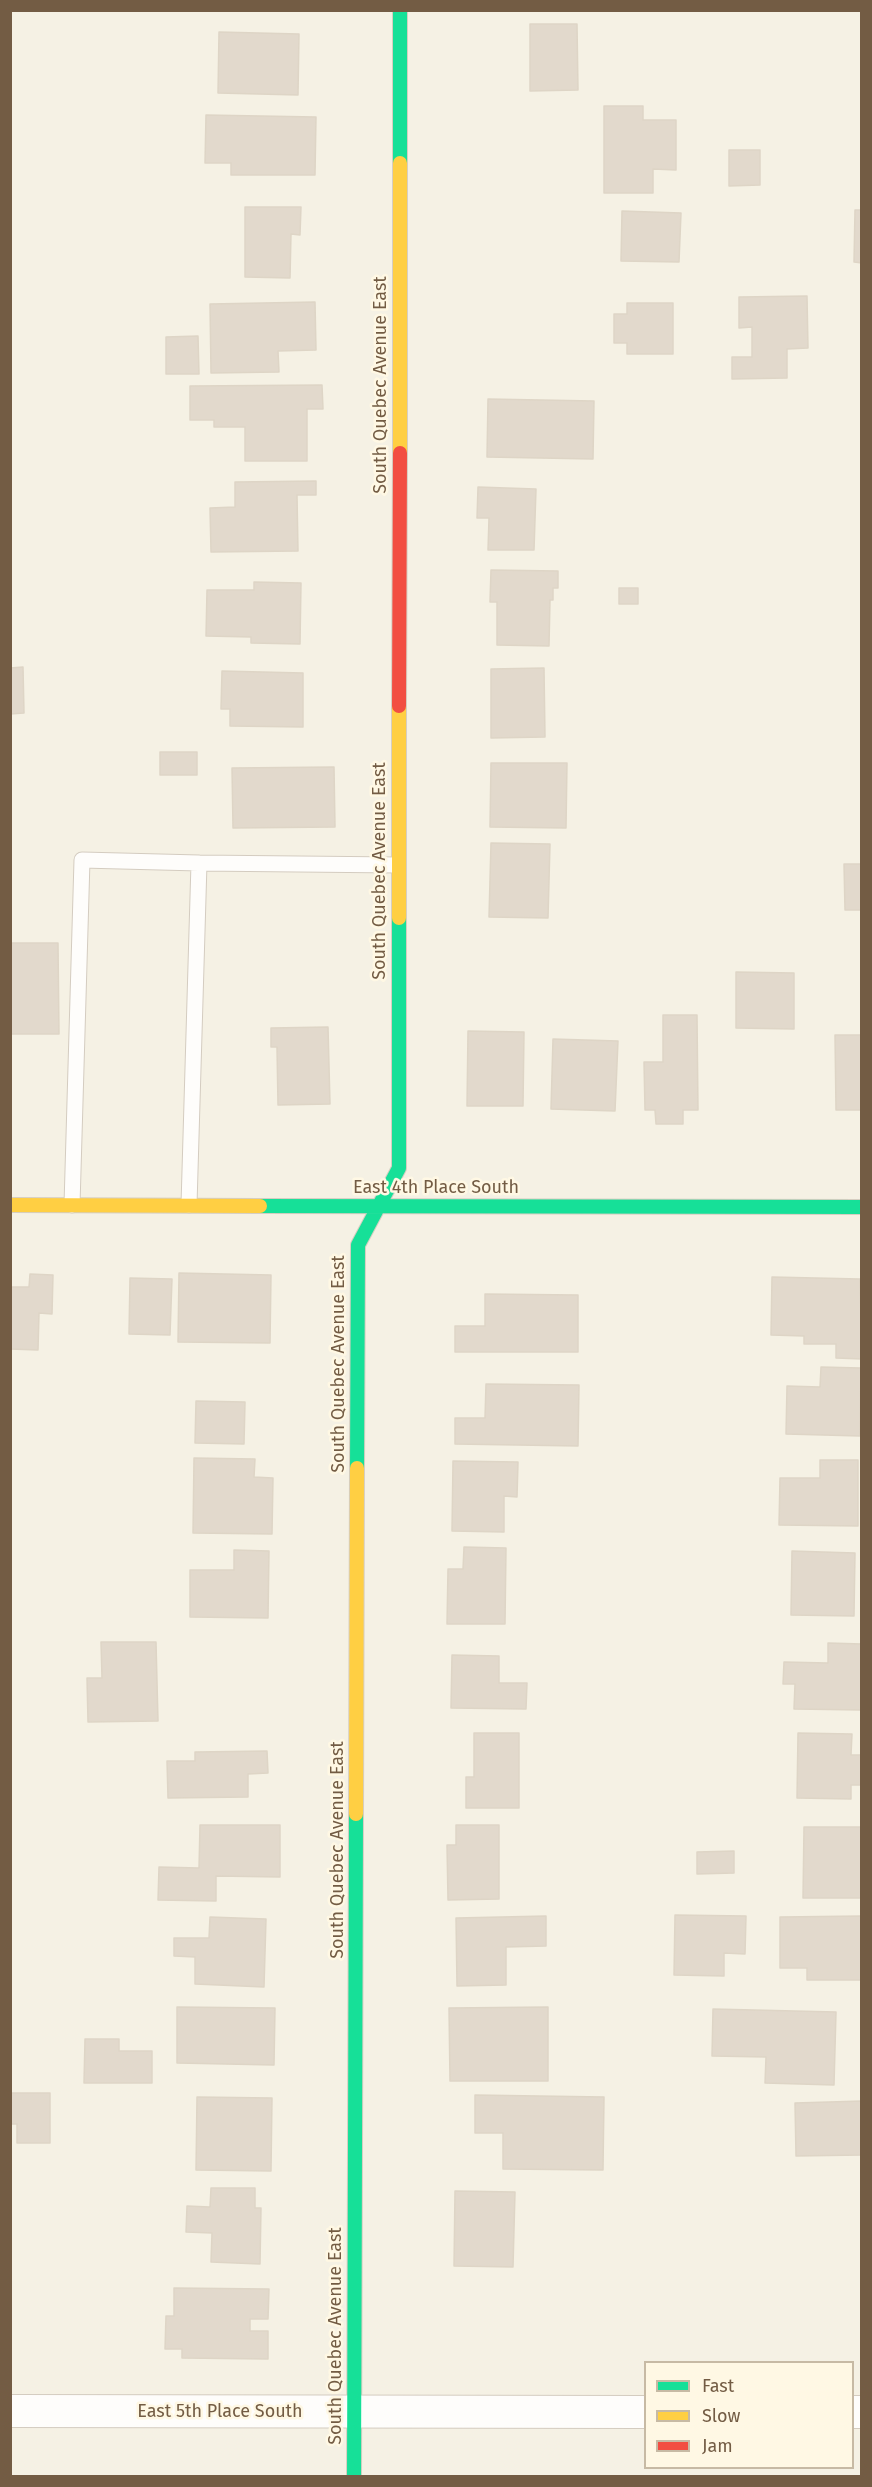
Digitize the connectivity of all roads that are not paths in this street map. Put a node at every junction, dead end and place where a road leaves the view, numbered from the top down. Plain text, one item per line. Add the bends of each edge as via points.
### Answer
1 (400, 10) edge
2 (198, 863) junction
3 (398, 865) junction
4 (10, 1205) edge
5 (72, 1205) junction
6 (189, 1205) junction
7 (379, 1205) junction
8 (861, 1207) edge
9 (10, 2411) edge
10 (354, 2412) junction
11 (644, 2412) edge
12 (354, 2476) edge

1 - 3 street, South Quebec Avenue East
2 - 3 lane
2 - 5 lane via 82,860
2 - 6 lane
3 - 7 street, South Quebec Avenue East via 399,1168
4 - 5 street, East 4th Place South
5 - 6 street, East 4th Place South
6 - 7 street, East 4th Place South
7 - 8 street, East 4th Place South
7 - 10 street, South Quebec Avenue East via 358,1245
9 - 10 street, East 5th Place South
10 - 11 street, East 5th Place South
10 - 12 street, South Quebec Avenue East

